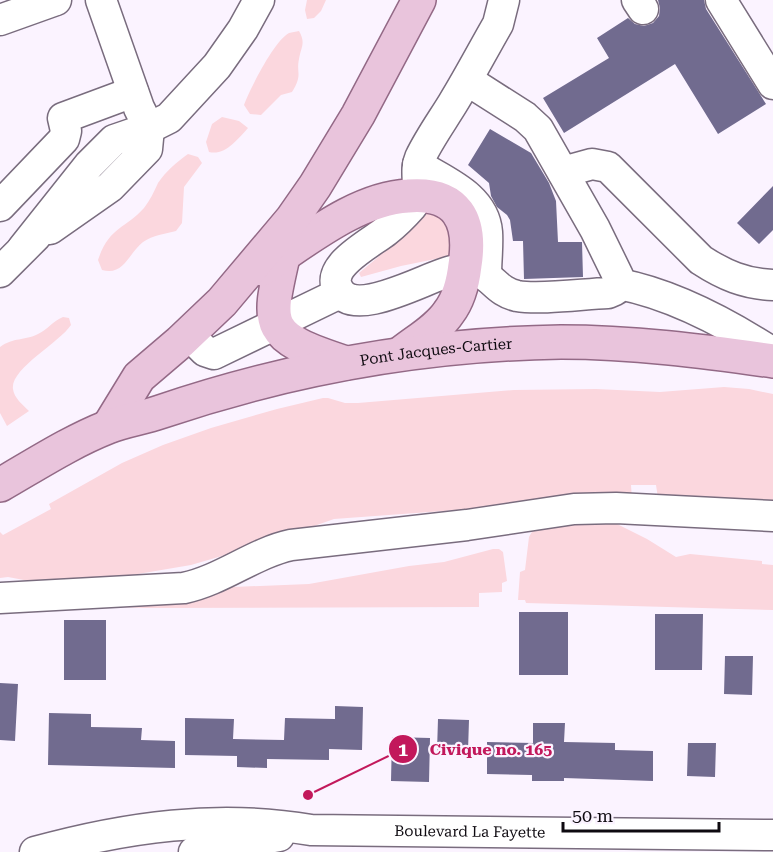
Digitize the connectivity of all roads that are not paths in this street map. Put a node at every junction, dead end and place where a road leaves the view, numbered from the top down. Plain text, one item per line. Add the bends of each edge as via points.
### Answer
1 (56, 0) edge
2 (101, 0) edge
3 (259, 0) edge
4 (419, 0) edge
5 (504, 0) edge
6 (721, 0) edge
7 (0, 20) edge
8 (467, 80) junction
9 (773, 84) edge
10 (133, 92) junction
11 (149, 128) junction
12 (563, 172) junction
13 (418, 180) junction
14 (0, 206) edge
15 (295, 238) junction
16 (0, 272) edge
17 (475, 273) junction
18 (340, 280) junction
19 (619, 284) junction
20 (773, 285) edge
21 (276, 324) junction
22 (189, 334) junction
23 (773, 353) edge
24 (400, 354) junction
25 (773, 361) edge
26 (346, 363) junction
27 (109, 426) junction
28 (0, 484) edge
29 (773, 516) edge
30 (0, 598) edge
31 (311, 830) junction
32 (773, 835) edge
33 (35, 852) edge
34 (194, 852) edge

1 - 7 street
2 - 10 street
3 - 11 street via 231,48 205,81 168,120
4 - 15 main road via 315,186
5 - 8 street via 498,24
6 - 9 street
8 - 12 street via 534,124
8 - 13 street via 422,155
10 - 11 street
10 - 14 street via 63,118 64,139
11 - 16 street via 114,140
12 - 19 street via 595,229
12 - 20 street via 592,164 608,167 701,260 741,281
13 - 15 main road via 388,199
13 - 17 main road via 460,216
13 - 18 street via 413,205 354,254
15 - 18 street
15 - 21 main road via 273,296
15 - 22 main road via 238,285
17 - 18 street via 449,272 379,297 352,299
17 - 19 street via 524,297 608,293
17 - 24 main road via 460,288 449,312
18 - 21 street
19 - 23 street via 669,299 736,329
21 - 22 street via 214,354 205,351
21 - 26 main road via 299,346
22 - 27 main road via 139,377
24 - 25 main road, Pont Jacques-Cartier via 469,346 571,343 659,347
24 - 26 main road, Pont Jacques-Cartier
26 - 27 main road, Pont Jacques-Cartier via 242,386
27 - 28 main road, Pont Jacques-Cartier
29 - 30 street via 574,509 291,545 184,588
31 - 32 street, Boulevard La Fayette
31 - 33 street, Boulevard La Fayette via 253,823 178,825 138,829
31 - 34 street, Boulevard La Fayette

